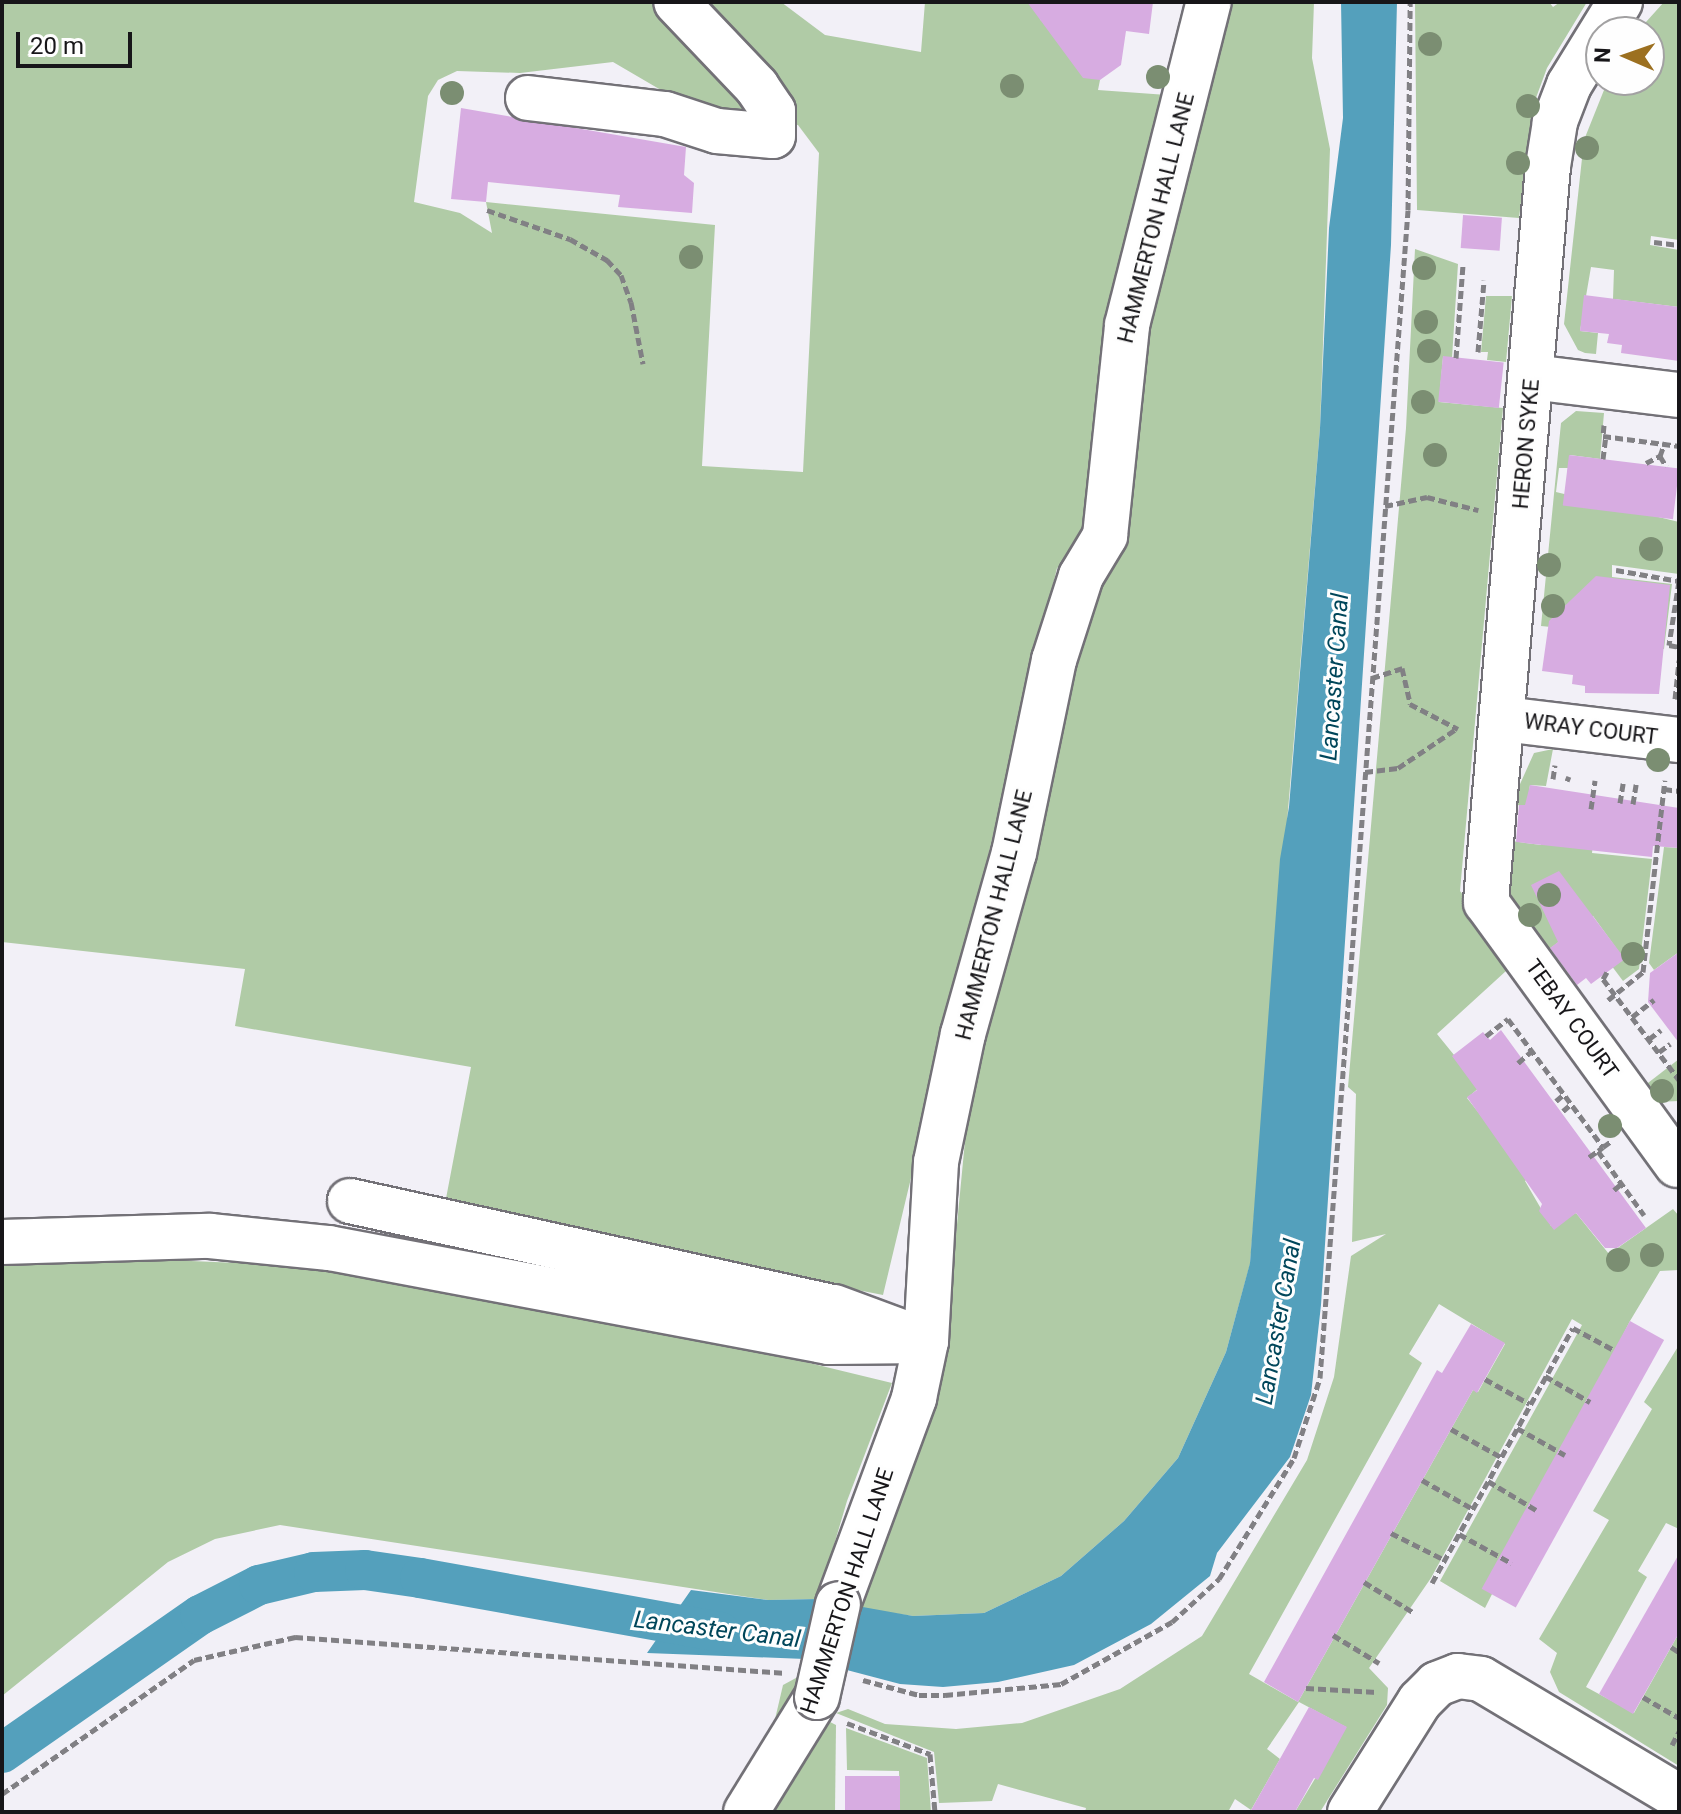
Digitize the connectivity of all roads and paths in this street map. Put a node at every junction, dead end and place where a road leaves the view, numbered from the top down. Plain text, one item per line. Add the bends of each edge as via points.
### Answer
1 (676, 2) edge
2 (1209, 2) edge
3 (1410, 2) edge
4 (1620, 2) edge
5 (528, 98) dead end
6 (487, 210) dead end
7 (1654, 242) dead end
8 (1679, 245) edge
9 (1463, 264) dead end
10 (1484, 280) dead end
11 (1478, 352) dead end
12 (1456, 358) dead end
13 (643, 364) dead end
14 (1532, 377) junction
15 (1679, 395) edge
16 (1679, 446) edge
17 (1603, 459) dead end
18 (1646, 463) dead end
19 (1666, 466) dead end
20 (1385, 506) junction
21 (1489, 512) dead end
22 (1616, 570) dead end
23 (1679, 581) edge
24 (1679, 647) edge
25 (1679, 660) edge
26 (1372, 678) junction
27 (1486, 724) junction
28 (1456, 729) junction
29 (1673, 738) edge
30 (1365, 772) junction
31 (1595, 780) dead end
32 (1623, 783) dead end
33 (1636, 784) dead end
34 (1664, 789) junction
35 (1679, 791) edge
36 (1620, 803) dead end
37 (1633, 804) dead end
38 (1591, 809) dead end
39 (1486, 902) joint
40 (1607, 972) dead end
41 (1615, 994) junction
42 (1654, 1000) dead end
43 (1597, 1008) dead end
44 (1632, 1017) junction
45 (1661, 1030) dead end
46 (1486, 1036) dead end
47 (1649, 1039) junction
48 (1670, 1044) dead end
49 (1532, 1051) junction
50 (1659, 1052) junction
51 (1518, 1063) dead end
52 (1679, 1080) edge
53 (1564, 1094) junction
54 (1556, 1101) dead end
55 (1571, 1104) junction
56 (1563, 1111) dead end
57 (1664, 1135) edge
58 (1600, 1149) junction
59 (1589, 1157) dead end
60 (1621, 1184) junction
61 (1614, 1190) dead end
62 (350, 1201) dead end
63 (1644, 1215) dead end
64 (2, 1242) edge
65 (926, 1341) junction
66 (1614, 1350) dead end
67 (1545, 1376) junction
68 (1485, 1379) dead end
69 (1590, 1402) dead end
70 (1530, 1404) junction
71 (1517, 1428) junction
72 (1451, 1429) dead end
73 (1565, 1455) dead end
74 (1501, 1457) junction
75 (1422, 1480) dead end
76 (1488, 1481) junction
77 (1473, 1509) junction
78 (1536, 1510) dead end
79 (1391, 1533) dead end
80 (1459, 1534) junction
81 (1445, 1560) junction
82 (1511, 1563) dead end
83 (1364, 1582) dead end
84 (1432, 1583) dead end
85 (1413, 1612) dead end
86 (1333, 1635) dead end
87 (1671, 1647) dead end
88 (1679, 1652) edge
89 (1379, 1663) dead end
90 (858, 1678) dead end
91 (1306, 1688) dead end
92 (1389, 1692) dead end
93 (809, 1693) junction
94 (1643, 1697) dead end
95 (1679, 1718) edge
96 (2, 1794) edge
97 (1679, 1797) edge
98 (746, 1812) edge
99 (935, 1812) edge
100 (1350, 1812) edge

1 - 5 street via 757,87 773,111 773,136 717,131 665,114
2 - 65 street, HAMMERTON HALL LANE via 1127,325 1105,536 1081,576 1054,660 1014,853 948,1105 936,1162
3 - 20 path via 1408,210
4 - 14 street, HERON SYKE via 1569,85 1555,122
6 - 13 path via 559,234 607,260 631,302
7 - 8 path
9 - 12 path
10 - 11 path
14 - 15 street
14 - 27 street, HERON SYKE
16 - 17 path via 1605,435
18 - 19 path via 1660,456
20 - 21 path via 1427,497
20 - 26 path
22 - 23 path
23 - 24 path via 1669,645
25 - 29 path
26 - 28 path via 1402,668 1410,704
26 - 30 path
27 - 28 path
27 - 29 street, WRAY COURT
27 - 39 street, HERON SYKE
28 - 30 path via 1398,768
29 - 34 path
30 - 90 path via 1320,1378 1294,1458 1219,1579 1172,1622 1061,1684 997,1694 919,1695
31 - 38 path
32 - 36 path
33 - 37 path
34 - 35 path
34 - 41 path via 1643,972
39 - 57 street, TEBAY COURT
40 - 41 path via 1600,981
41 - 43 path
41 - 44 path
42 - 44 path
44 - 47 path
45 - 47 path
46 - 49 path via 1508,1019
47 - 50 path
48 - 50 path
49 - 51 path
49 - 53 path
50 - 52 path
53 - 54 path
53 - 55 path
55 - 56 path
55 - 58 path
57 - 58 path
58 - 59 path
58 - 60 path
60 - 61 path
60 - 63 path
62 - 65 street via 834,1307
64 - 65 street via 210,1236 329,1248 829,1342
65 - 93 street, HAMMERTON HALL LANE, bridge via 914,1398
66 - 67 path via 1573,1328
67 - 69 path
67 - 70 path
68 - 70 path
70 - 71 path
71 - 73 path
71 - 74 path
72 - 74 path
74 - 76 path
75 - 77 path
76 - 77 path
76 - 78 path
77 - 80 path
79 - 81 path
80 - 81 path
80 - 82 path
81 - 84 path
83 - 85 path
86 - 89 path
87 - 88 path
91 - 92 path
93 - 96 path via 704,1670 295,1637 194,1660
93 - 98 street, HAMMERTON HALL LANE
93 - 99 path via 930,1754
94 - 95 path
97 - 100 street via 1481,1679 1458,1676 1437,1684 1420,1701

